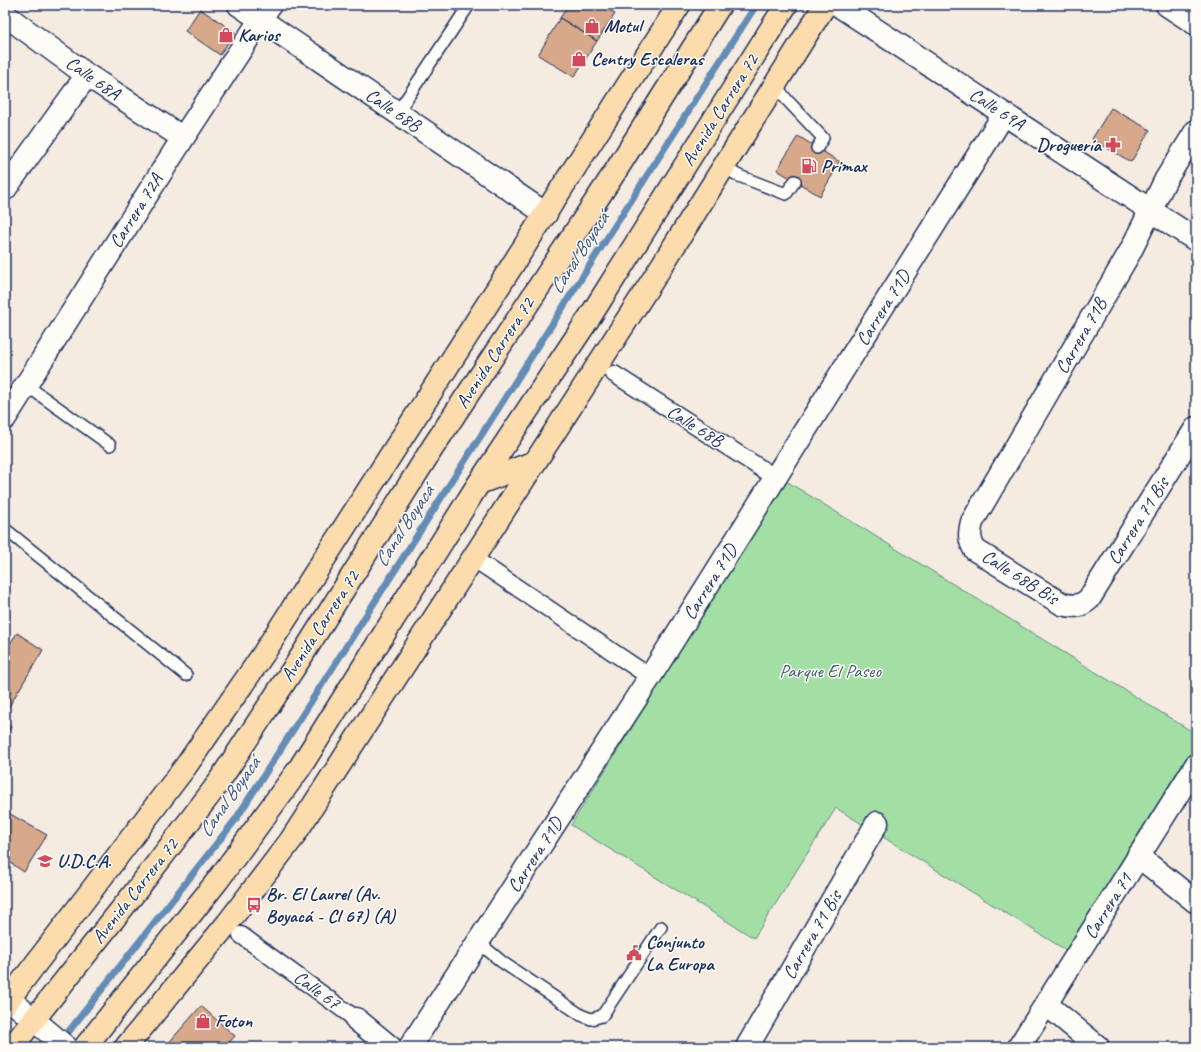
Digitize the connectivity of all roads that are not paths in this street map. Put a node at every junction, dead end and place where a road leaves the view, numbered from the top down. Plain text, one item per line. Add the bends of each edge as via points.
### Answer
1 (239, 5) edge
2 (469, 5) edge
3 (679, 5) edge
4 (720, 5) edge
5 (786, 5) edge
6 (825, 5) edge
7 (838, 5) edge
8 (1167, 5) edge
9 (266, 12) edge
10 (5, 15) edge
11 (1196, 24) edge
12 (87, 75) junction
13 (775, 85) junction
14 (397, 113) junction
15 (1004, 114) junction
16 (1196, 130) edge
17 (183, 138) junction
18 (817, 148) dead end
19 (724, 166) junction
20 (795, 181) dead end
21 (5, 189) edge
22 (1151, 210) junction
23 (546, 214) junction
24 (1196, 240) edge
25 (614, 374) dead end
26 (26, 385) junction
27 (5, 418) edge
28 (1196, 428) edge
29 (110, 445) dead end
30 (535, 462) junction
31 (776, 478) junction
32 (478, 483) junction
33 (5, 529) edge
34 (970, 542) joint
35 (473, 558) junction
36 (1074, 607) joint
37 (186, 675) dead end
38 (650, 677) junction
39 (1196, 764) edge
40 (877, 823) dead end
41 (1138, 856) junction
42 (1196, 902) edge
43 (661, 927) dead end
44 (242, 934) dead end
45 (478, 942) junction
46 (7, 1002) edge
47 (1046, 1004) junction
48 (356, 1019) joint
49 (39, 1024) junction
50 (11, 1045) edge
51 (66, 1047) edge
52 (85, 1047) edge
53 (126, 1047) edge
54 (390, 1047) edge
55 (410, 1047) edge
56 (747, 1047) edge
57 (1019, 1047) edge
58 (1098, 1047) edge

1 - 9 street, Calle 68B
2 - 14 lane
3 - 23 highway, Avenida Carrera 72
4 - 49 highway, Avenida Carrera 72 via 615,172 214,789
5 - 32 highway, Avenida Carrera 72 via 591,315
6 - 13 highway, Avenida Carrera 72
7 - 15 street, Calle 69A
8 - 11 street
9 - 14 street, Calle 68B
9 - 17 street, Carrera 72A
10 - 12 street, Calle 68A
12 - 17 street, Calle 68A
12 - 21 street
13 - 18 lane via 823,138
13 - 19 highway, Avenida Carrera 72
14 - 23 street, Calle 68B
15 - 22 street, Calle 69A
15 - 31 street, Carrera 71D
16 - 22 street, Carrera 71B via 1166,179
17 - 26 street, Carrera 72A
19 - 20 lane via 739,176 786,194
19 - 30 highway, Avenida Carrera 72
22 - 24 street, Calle 69A
22 - 34 street, Carrera 71B via 1130,252 972,522
23 - 46 highway, Avenida Carrera 72 via 262,656 181,772
25 - 31 street, Calle 68B
26 - 27 street, Carrera 72A
26 - 29 lane
28 - 36 street, Carrera 71 Bis via 1089,599
30 - 32 highway
30 - 35 highway, Avenida Carrera 72
31 - 38 street, Carrera 71D
32 - 52 highway, Avenida Carrera 72 via 299,769 218,880
33 - 37 lane
34 - 36 street, Calle 68B Bis via 976,550 1062,604
35 - 38 street
35 - 53 highway, Avenida Carrera 72 via 291,840 227,924
38 - 45 street, Carrera 71D
39 - 41 street, Carrera 71
40 - 56 street, Carrera 71 Bis
41 - 42 street
41 - 47 street, Carrera 71
43 - 45 lane via 602,1016 591,1019 581,1016 502,962
44 - 48 street, Calle 67
45 - 55 street, Carrera 71D
46 - 49 street
47 - 57 street, Carrera 71
47 - 58 street
48 - 54 street, Calle 67
49 - 50 highway, Avenida Carrera 72
49 - 51 street

